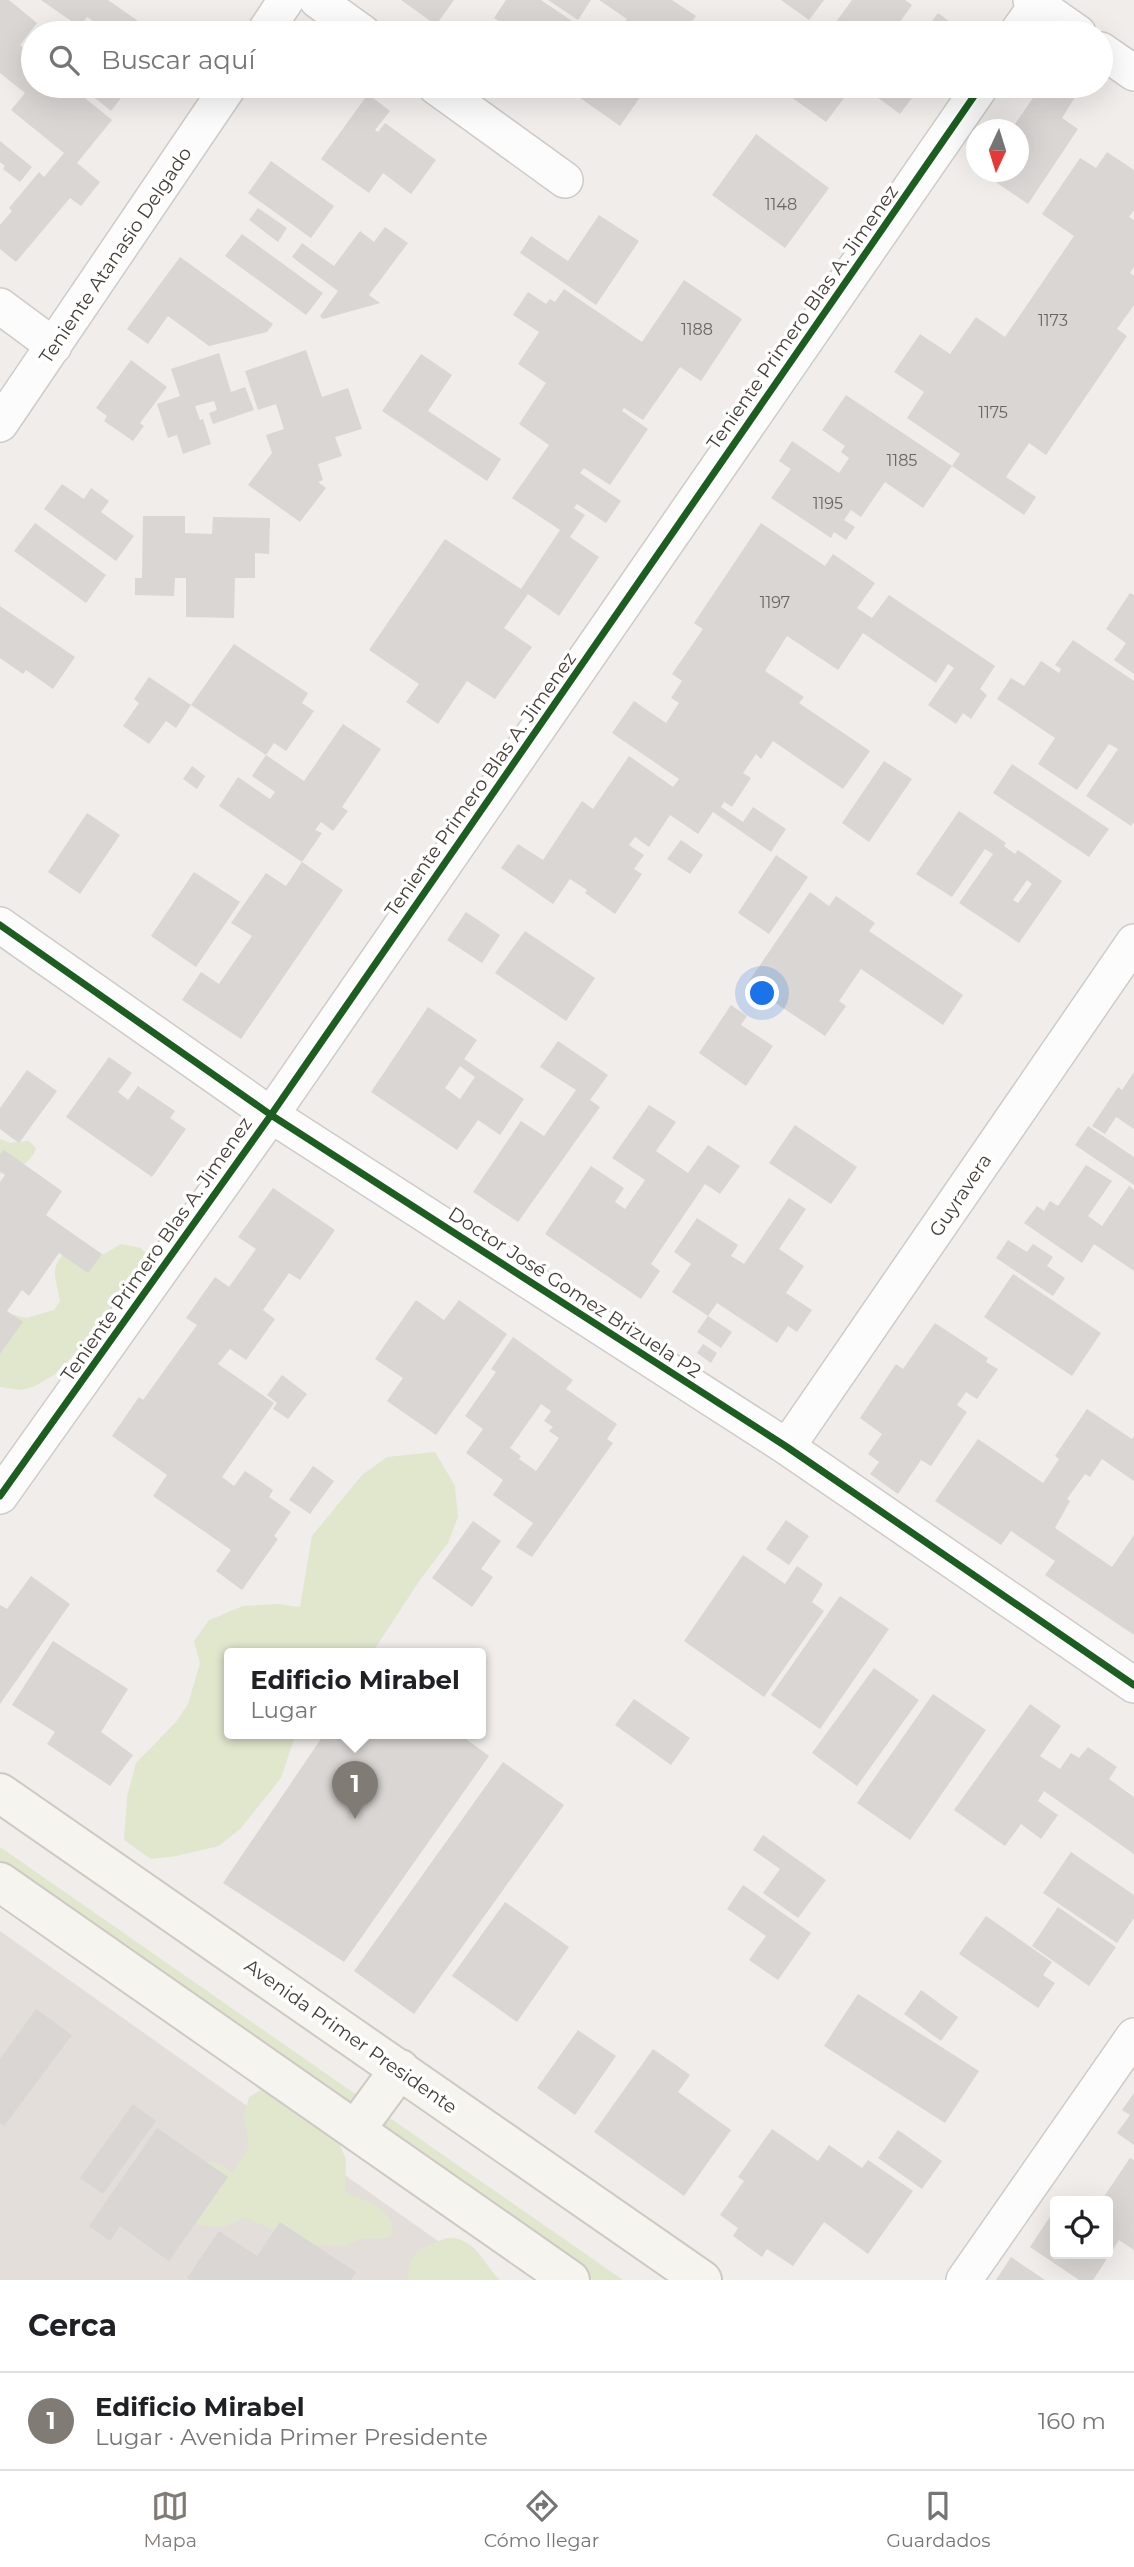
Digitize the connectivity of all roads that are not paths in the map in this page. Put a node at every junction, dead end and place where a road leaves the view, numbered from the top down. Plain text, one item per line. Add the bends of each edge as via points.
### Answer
1 (286, 0) edge
2 (317, 0) edge
3 (1036, 2) edge
4 (272, 21) edge
5 (346, 21) edge
6 (1024, 21) edge
7 (1061, 21) edge
8 (1113, 58) edge
9 (1134, 73) edge
10 (221, 98) edge
11 (452, 98) edge
12 (973, 98) edge
13 (565, 180) dead end
14 (0, 306) edge
15 (54, 346) junction
16 (0, 424) edge
17 (0, 925) edge
18 (1134, 942) edge
19 (271, 1115) junction
20 (787, 1447) junction
21 (0, 1496) edge
22 (1134, 1685) edge
23 (0, 1793) edge
24 (0, 1882) edge
25 (1134, 2036) edge
26 (400, 2069) junction
27 (356, 2129) junction
28 (570, 2280) edge
29 (702, 2280) edge
30 (964, 2280) edge

1 - 4 street
2 - 5 street
3 - 6 street
3 - 7 street
8 - 9 street
10 - 15 street, Teniente Atanasio Delgado
11 - 13 street
12 - 19 street, Teniente Primero Blas A. Jimenez
14 - 15 street
15 - 16 street, Teniente Atanasio Delgado
17 - 19 street, Doctor José Gomez Brizuela P2
18 - 20 street, Guyravera
19 - 20 street, Doctor José Gomez Brizuela P2
19 - 21 street, Teniente Primero Blas A. Jimenez
20 - 22 street, Doctor José Gomez Brizuela P2
23 - 26 main road, Avenida Primer Presidente
24 - 27 main road
25 - 30 street
26 - 27 main road
26 - 29 main road, Avenida Primer Presidente
27 - 28 main road

